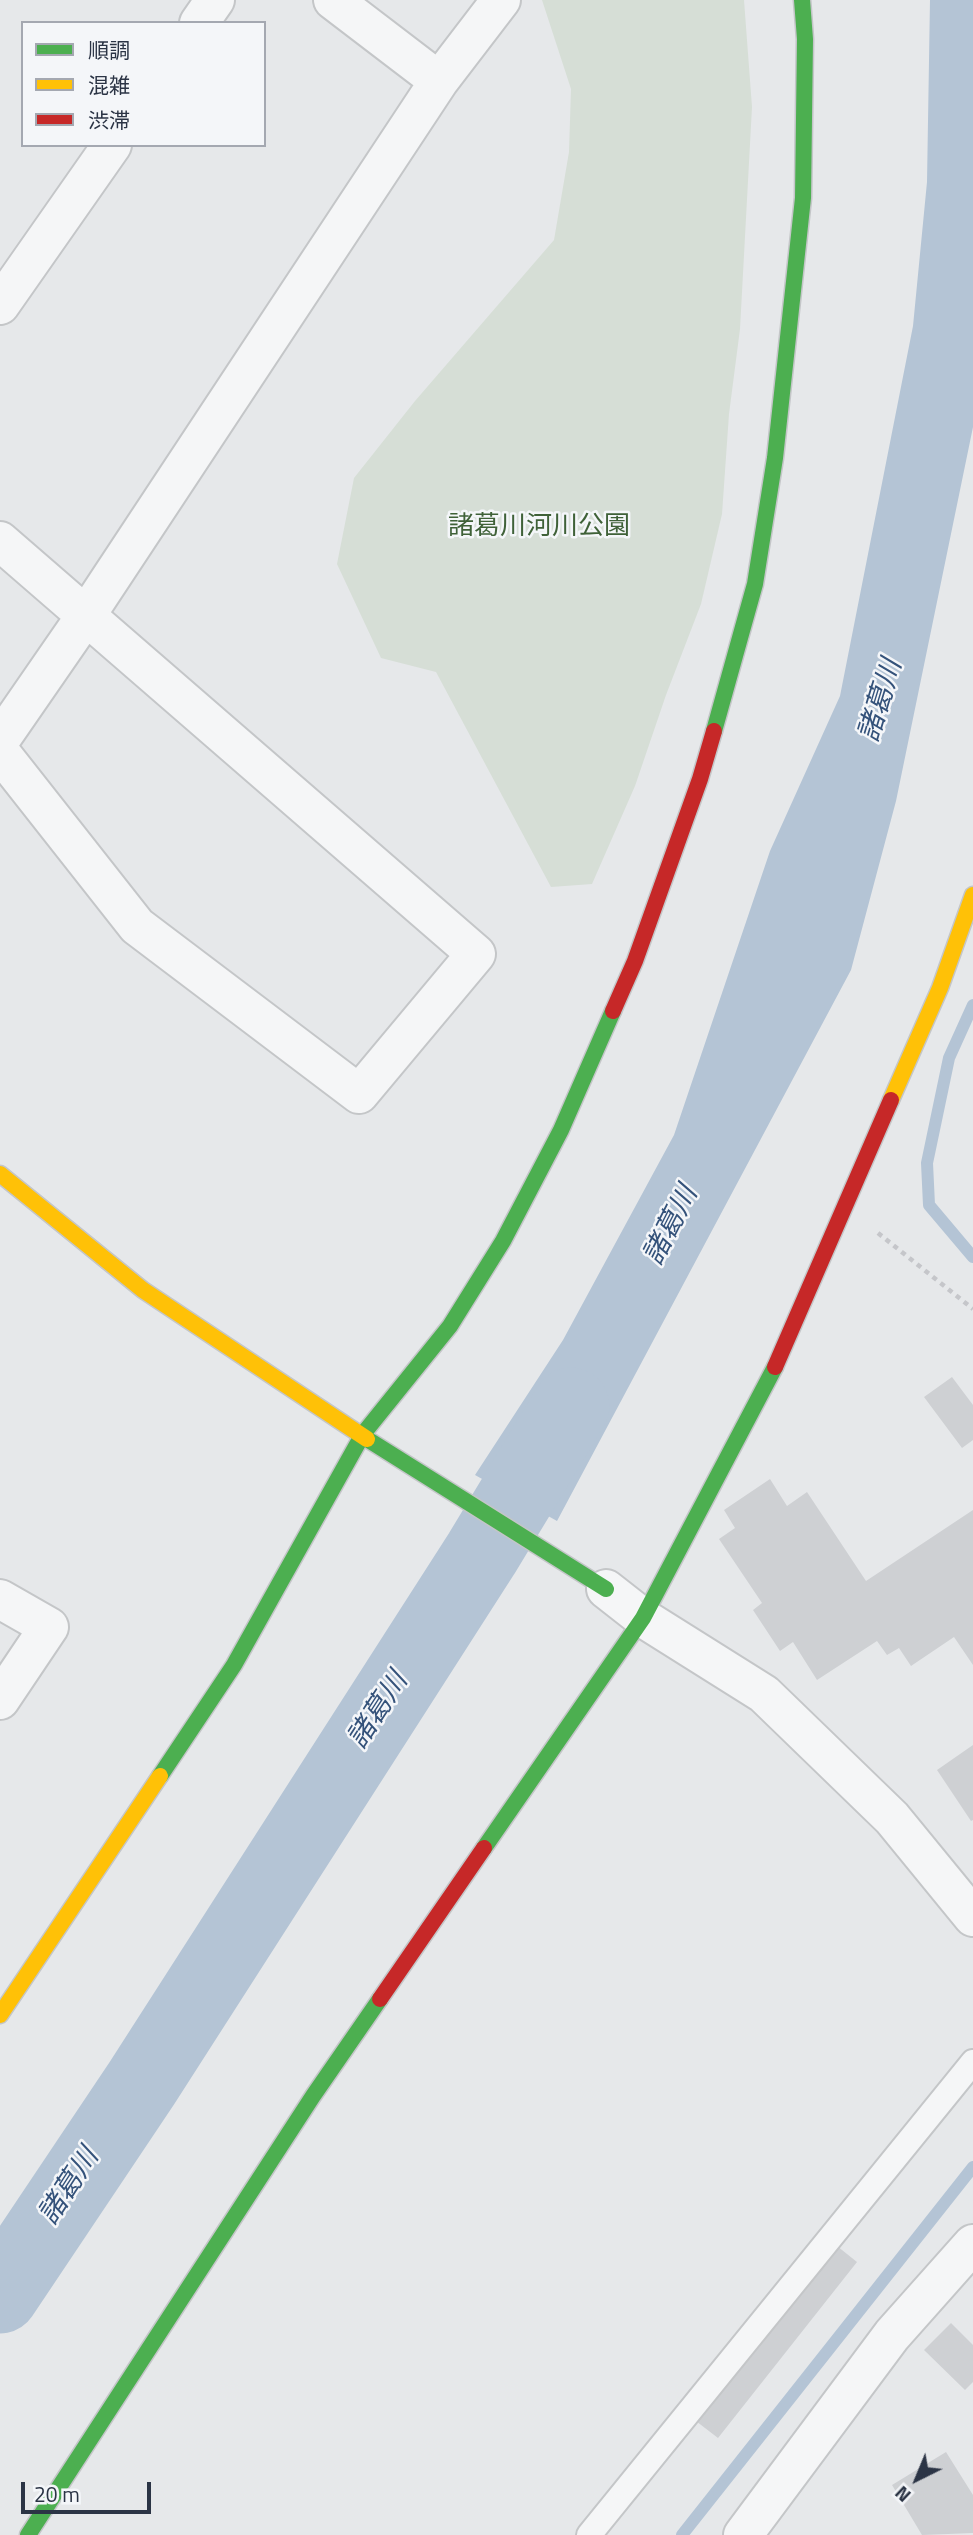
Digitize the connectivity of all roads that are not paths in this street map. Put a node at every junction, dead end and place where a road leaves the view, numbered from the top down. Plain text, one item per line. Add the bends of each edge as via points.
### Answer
1 (215, 0) edge
2 (333, 0) edge
3 (501, 0) edge
4 (802, 0) edge
5 (200, 21) edge
6 (439, 81) junction
7 (111, 147) edge
8 (0, 305) edge
9 (0, 541) edge
10 (87, 614) junction
11 (0, 740) edge
12 (0, 752) edge
13 (973, 895) edge
14 (0, 1174) edge
15 (363, 1434) junction
16 (606, 1589) joint
17 (0, 1599) edge
18 (643, 1618) junction
19 (0, 1700) edge
20 (973, 1917) edge
21 (0, 2015) edge
22 (973, 2062) edge
23 (973, 2244) edge
24 (28, 2535) edge
25 (589, 2535) edge
26 (743, 2535) edge

1 - 5 street
2 - 6 street
3 - 6 street
4 - 15 street via 803,198 775,458 755,584 700,779 635,961 561,1129 503,1241 450,1326
6 - 10 street
7 - 8 street
9 - 10 street
10 - 11 street
10 - 12 street via 476,954 359,1094 137,926
13 - 18 street via 940,988 780,1357
14 - 15 street via 142,1290
15 - 16 street
15 - 21 street via 234,1665
16 - 18 street
17 - 19 street via 49,1627
18 - 20 street via 764,1694 892,1818
18 - 24 street via 313,2096
22 - 25 lane
23 - 26 street via 892,2335

